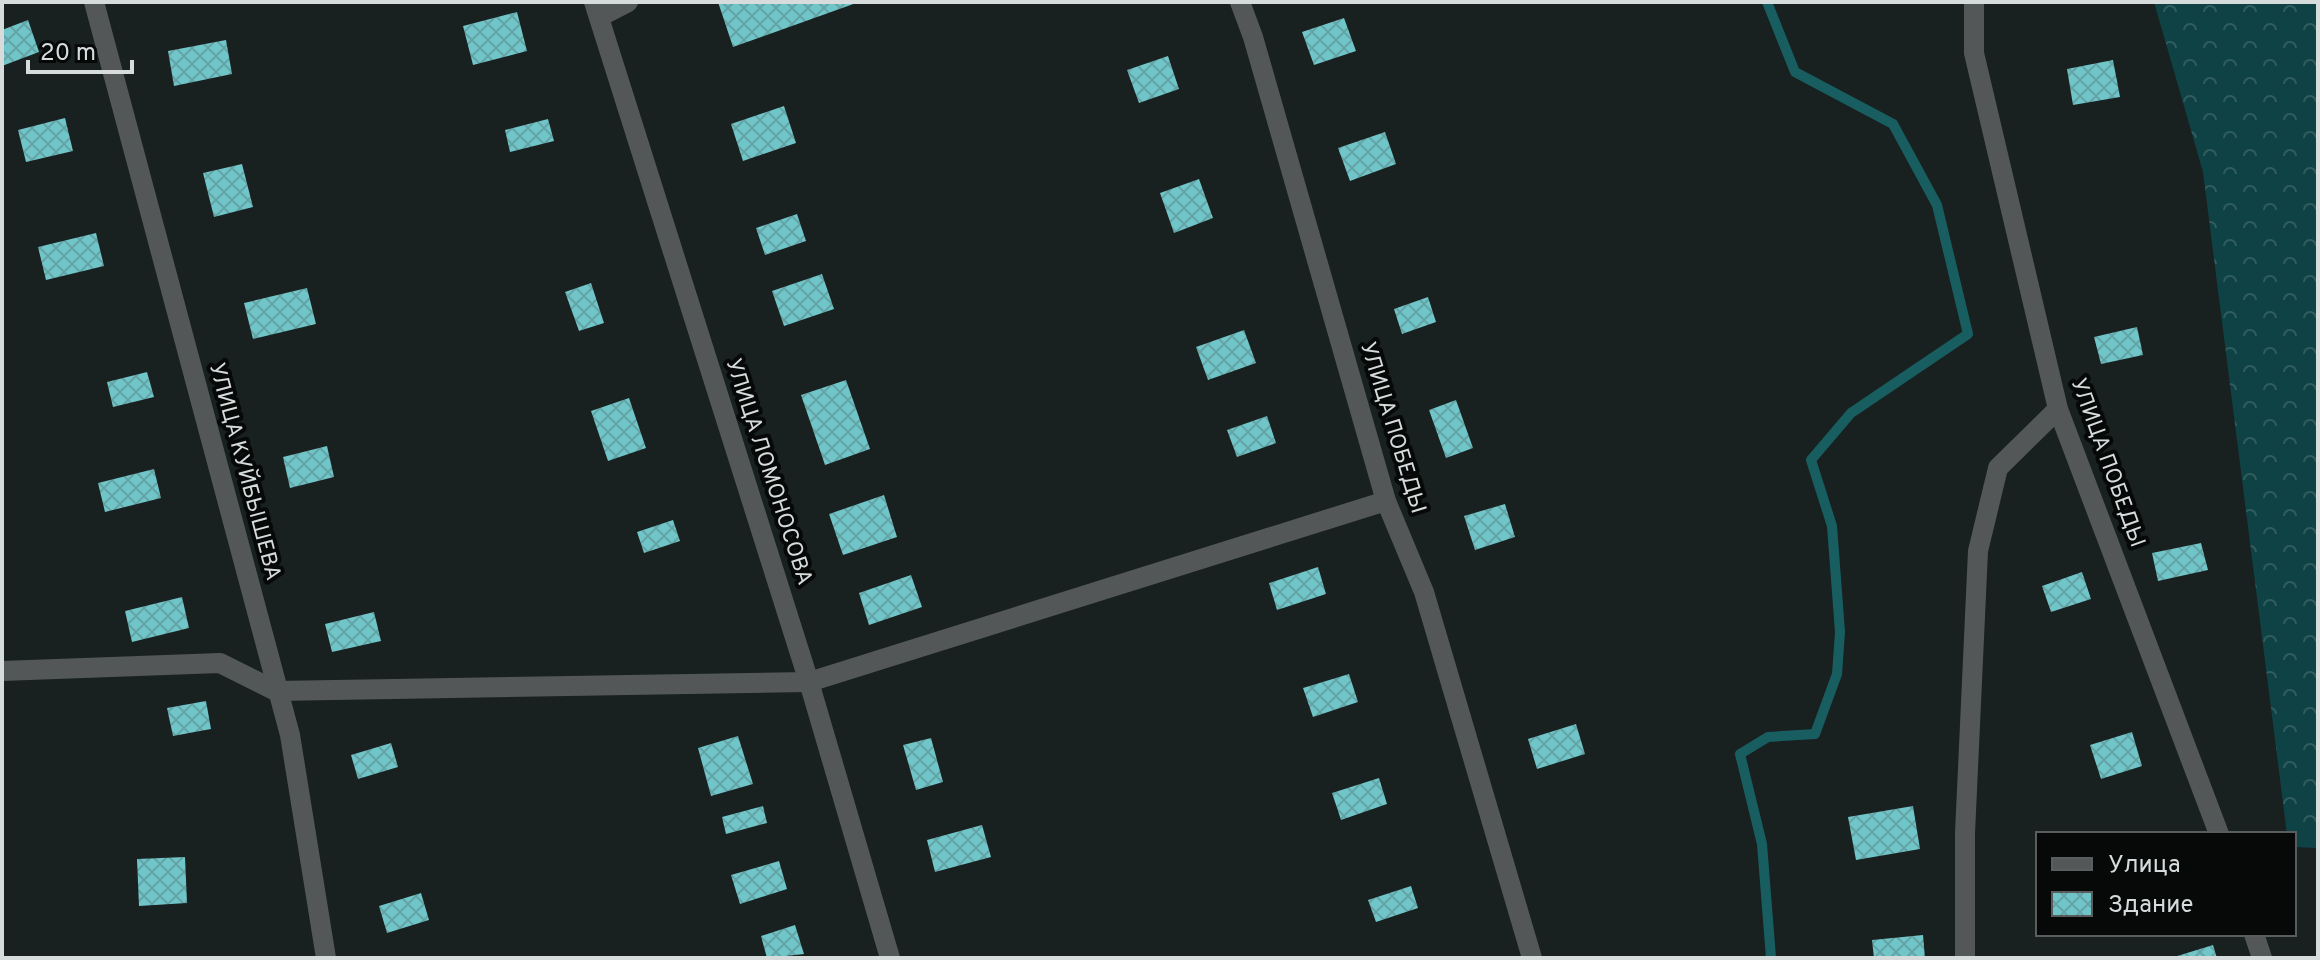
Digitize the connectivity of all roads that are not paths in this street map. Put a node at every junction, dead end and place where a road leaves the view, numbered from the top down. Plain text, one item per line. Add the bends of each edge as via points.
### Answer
1 (94, 2) edge
2 (628, 2) edge
3 (1240, 2) edge
4 (1974, 2) edge
5 (596, 9) edge
6 (2058, 409) junction
7 (1386, 501) junction
8 (2, 671) edge
9 (809, 682) junction
10 (276, 691) junction
11 (2218, 832) edge
12 (2255, 936) edge
13 (326, 958) edge
14 (890, 958) edge
15 (1532, 958) edge
16 (1965, 958) edge
17 (2262, 958) edge

1 - 10 street, УЛИЦА КУЙБЫШЕВА
2 - 5 street
3 - 7 street, УЛИЦА ПОБЕДЫ
4 - 6 street, УЛИЦА ПОБЕДЫ via 1974,53
5 - 9 street, УЛИЦА ЛОМОНОСОВА
6 - 11 street, УЛИЦА ПОБЕДЫ
6 - 16 street via 1998,468 1978,551
7 - 9 street
7 - 15 street, УЛИЦА ПОБЕДЫ via 1424,592
8 - 10 street via 220,663
9 - 10 street
9 - 14 street, УЛИЦА ЛОМОНОСОВА
10 - 13 street, УЛИЦА КУЙБЫШЕВА via 290,735
12 - 17 street

